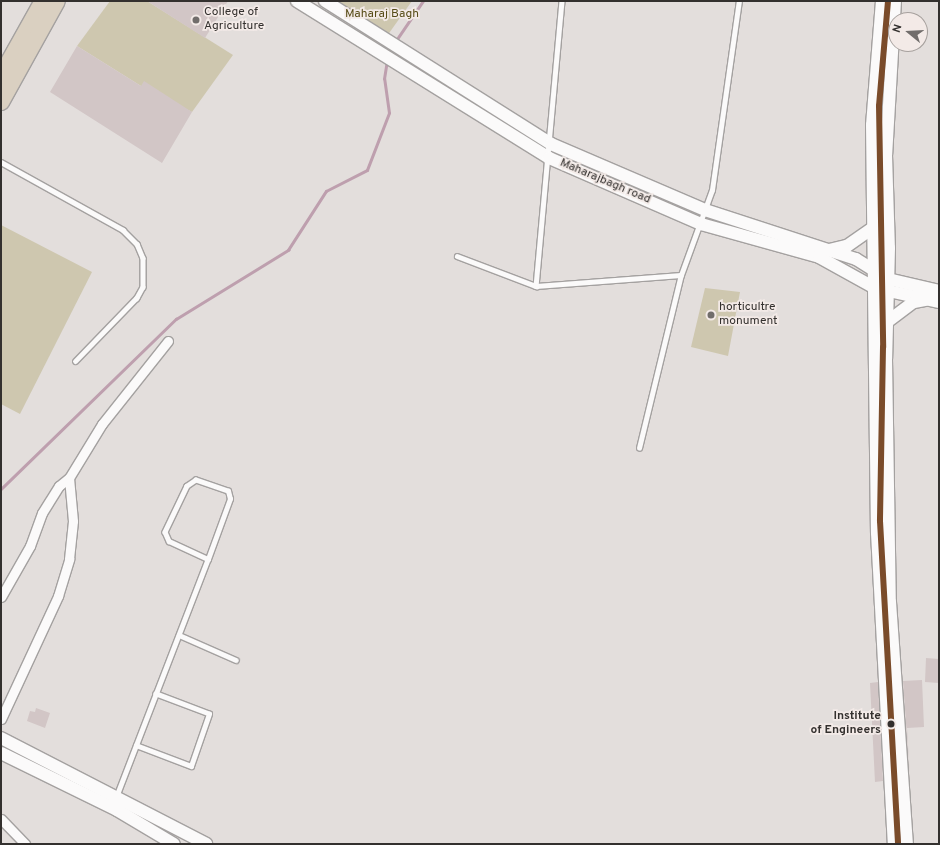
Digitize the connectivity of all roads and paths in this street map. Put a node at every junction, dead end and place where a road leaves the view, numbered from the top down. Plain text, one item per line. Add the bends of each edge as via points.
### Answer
1 (42, 1) edge
2 (57, 1) edge
3 (297, 1) edge
4 (325, 1) edge
5 (562, 1) edge
6 (739, 1) edge
7 (882, 1) edge
8 (895, 1) edge
9 (1, 76) edge
10 (1, 102) edge
11 (551, 144) junction
12 (549, 158) junction
13 (1, 162) edge
14 (705, 210) junction
15 (700, 224) junction
16 (874, 228) junction
17 (829, 250) junction
18 (457, 256) dead end
19 (874, 271) junction
20 (681, 275) junction
21 (888, 279) junction
22 (536, 286) junction
23 (875, 288) junction
24 (939, 291) edge
25 (887, 292) junction
26 (926, 300) junction
27 (939, 302) edge
28 (887, 322) junction
29 (168, 341) dead end
30 (76, 361) dead end
31 (639, 448) dead end
32 (69, 478) junction
33 (208, 559) junction
34 (1, 597) edge
35 (178, 635) junction
36 (236, 660) dead end
37 (156, 694) junction
38 (1, 719) edge
39 (1, 738) edge
40 (136, 745) junction
41 (1, 754) edge
42 (115, 799) junction
43 (1, 819) edge
44 (25, 844) edge
45 (174, 844) edge
46 (206, 844) edge
47 (894, 844) edge
48 (907, 844) edge

1 - 9 highway
2 - 10 highway
3 - 12 main road, Maharajbagh road
4 - 11 main road, Maharajbagh road
5 - 11 lane
6 - 14 lane via 712,190
7 - 16 main road via 872,125
8 - 21 main road via 886,155
11 - 12 lane
11 - 14 main road, Maharajbagh road
12 - 15 main road, Maharajbagh road
12 - 22 lane
13 - 30 lane via 123,230 137,244 143,258 143,287 138,298
14 - 15 lane
14 - 17 main road, Maharajbagh road
15 - 20 lane
15 - 23 main road, Maharajbagh road via 819,257
16 - 17 main road via 847,246
16 - 19 main road
17 - 19 main road, Maharajbagh road via 856,259
18 - 22 lane
19 - 21 main road, Maharajbagh road
19 - 23 main road
20 - 22 lane
20 - 31 lane
21 - 24 main road, Maharajbagh road
21 - 25 main road
23 - 25 main road, Maharajbagh road
23 - 47 main road via 877,533
25 - 26 main road, Maharajbagh road
25 - 28 main road
26 - 27 main road, Maharajbagh road
26 - 28 main road via 914,302
28 - 48 main road via 890,602
29 - 32 street via 102,424
32 - 34 street via 59,486 42,513 30,546
32 - 38 street via 73,521 69,559 58,596
33 - 33 lane via 230,499 228,491 196,480 187,486 165,532 169,541
33 - 35 lane
35 - 36 lane
35 - 37 lane
37 - 40 lane
37 - 40 lane via 209,714 191,766
39 - 42 main road
40 - 42 lane
41 - 45 main road via 117,810
42 - 46 main road
43 - 44 street

